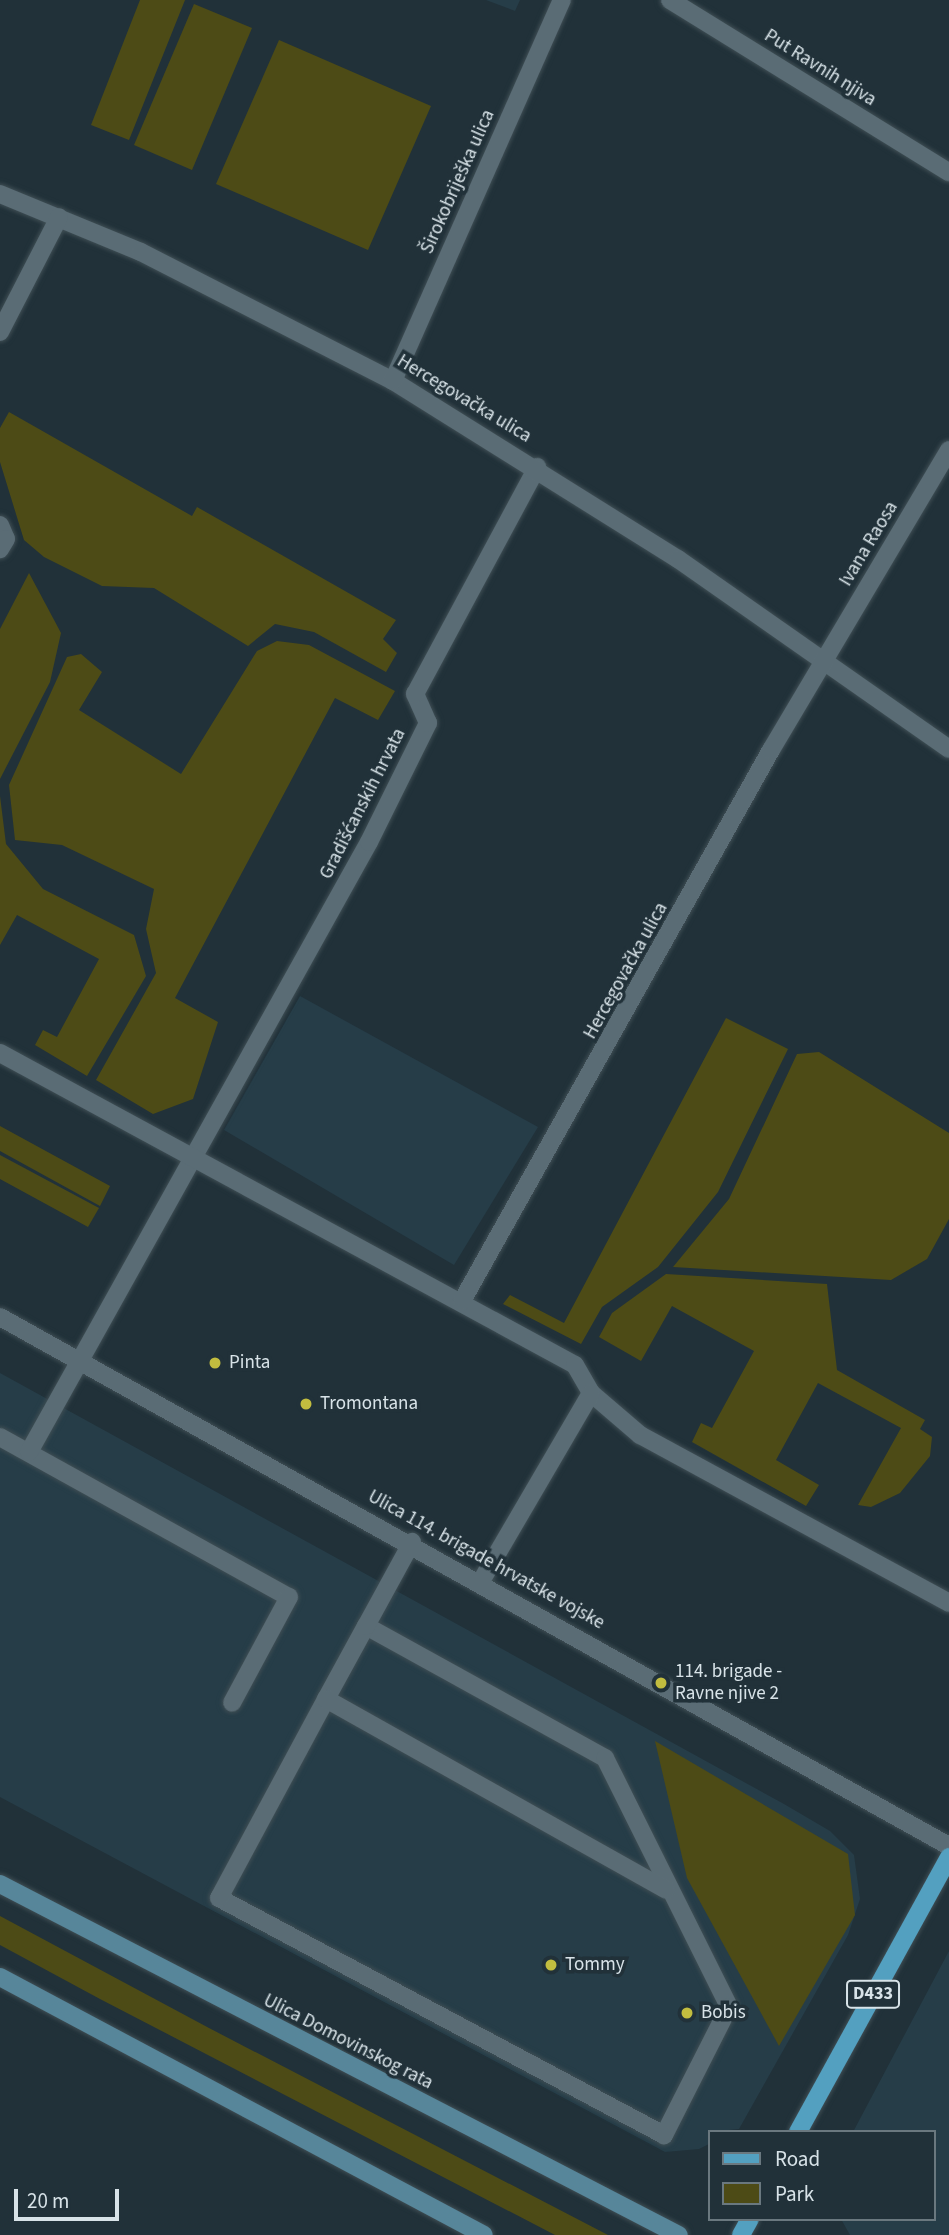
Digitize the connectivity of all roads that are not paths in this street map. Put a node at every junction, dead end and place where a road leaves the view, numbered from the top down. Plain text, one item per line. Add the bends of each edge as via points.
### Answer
1 (562, 0) edge
2 (670, 0) edge
3 (949, 172) edge
4 (0, 194) edge
5 (59, 217) junction
6 (0, 332) edge
7 (393, 381) junction
8 (949, 450) edge
9 (537, 467) junction
10 (0, 525) edge
11 (0, 549) edge
12 (825, 659) junction
13 (949, 749) edge
14 (0, 1053) edge
15 (197, 1159) junction
16 (462, 1301) junction
17 (0, 1317) edge
18 (78, 1359) junction
19 (591, 1394) junction
20 (0, 1437) edge
21 (29, 1452) junction
22 (412, 1542) junction
23 (481, 1581) junction
24 (949, 1603) edge
25 (366, 1626) junction
26 (326, 1699) junction
27 (232, 1703) dead end
28 (949, 1846) edge
29 (949, 1857) edge
30 (0, 1884) edge
31 (666, 1890) junction
32 (0, 1977) edge
33 (799, 2130) edge
34 (484, 2235) edge
35 (679, 2235) edge

1 - 7 street, Širokobriješka ulica
2 - 3 street, Put Ravnih njiva
4 - 5 street, Hercegovačka ulica
5 - 6 street
5 - 7 street, Hercegovačka ulica via 152,257
7 - 9 street, Hercegovačka ulica
8 - 12 street, Ivana Raosa
9 - 12 street, Hercegovačka ulica
9 - 15 street, Gradišćanskih hrvata via 415,694 428,723
10 - 11 street via 6,538
12 - 13 street, Hercegovačka ulica
12 - 16 street, Hercegovačka ulica
14 - 15 street
15 - 16 street
15 - 18 street, Gradišćanskih hrvata
16 - 19 street via 575,1364
17 - 18 street, Ulica 114. brigade hrvatske vojske
18 - 21 street, Gradišćanskih hrvata
18 - 22 street, Ulica 114. brigade hrvatske vojske
19 - 23 street
19 - 24 street via 640,1435
20 - 21 street
21 - 27 street via 289,1597
22 - 23 street, Ulica 114. brigade hrvatske vojske
22 - 25 street
23 - 28 street, Ulica 114. brigade hrvatske vojske
25 - 26 street
25 - 31 street via 605,1758
26 - 31 street
26 - 31 street via 219,1898 664,2136 729,2007
29 - 33 main road, D433
30 - 35 main road, Ulica Domovinskog rata
32 - 34 main road

